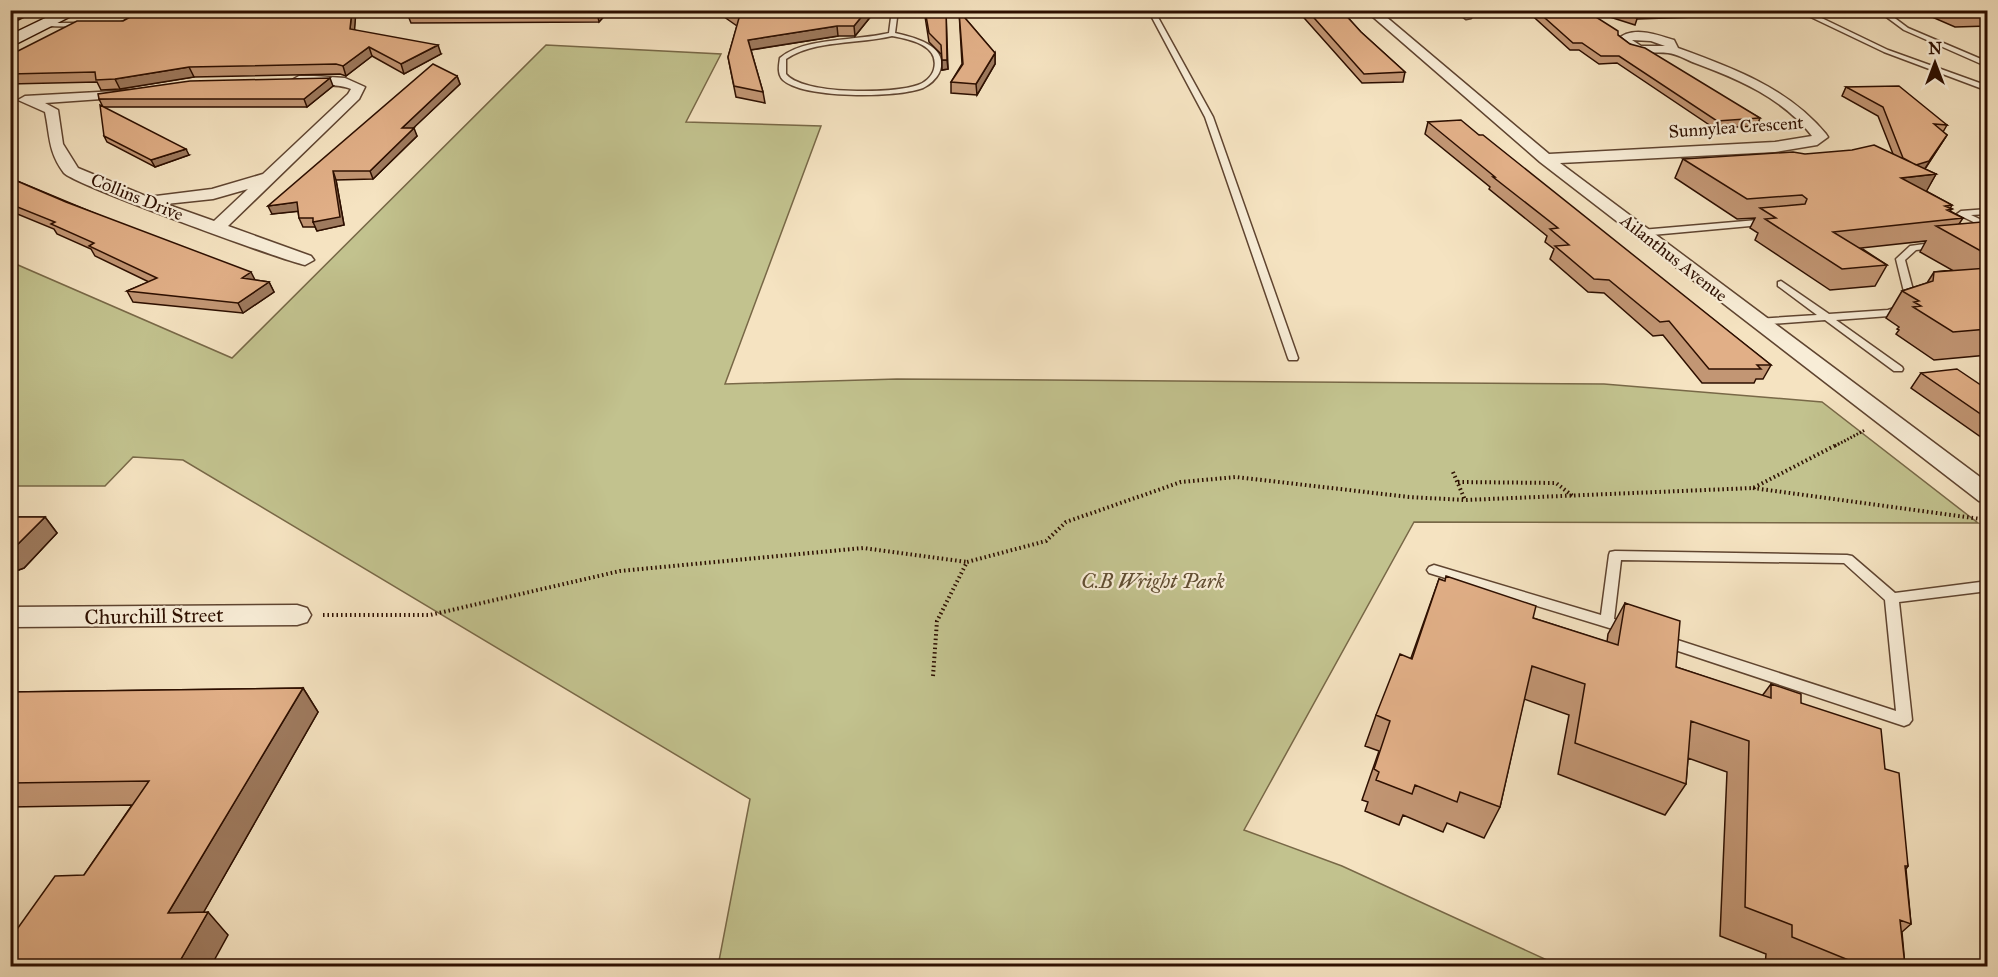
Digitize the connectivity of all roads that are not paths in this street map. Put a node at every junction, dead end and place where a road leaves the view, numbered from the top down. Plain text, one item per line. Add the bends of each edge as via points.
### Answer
1 (75, 10) edge
2 (895, 10) edge
3 (1150, 10) edge
4 (1370, 10) edge
5 (1458, 10) edge
6 (1799, 10) edge
7 (1880, 10) edge
8 (151, 11) edge
9 (105, 13) dead end
10 (1468, 18) dead end
11 (128, 22) edge
12 (46, 25) junction
13 (99, 25) edge
14 (892, 34) junction
15 (10, 42) edge
16 (1669, 49) dead end
17 (1988, 65) edge
18 (286, 80) edge
19 (1988, 89) edge
20 (140, 91) edge
21 (120, 95) junction
22 (18, 100) edge
23 (66, 116) junction
24 (1545, 159) junction
25 (271, 176) junction
26 (143, 201) junction
27 (1988, 211) edge
28 (1780, 221) edge
29 (1988, 227) edge
30 (216, 228) junction
31 (1641, 232) junction
32 (1945, 244) edge
33 (305, 260) dead end
34 (1781, 284) dead end
35 (1826, 317) junction
36 (1757, 322) junction
37 (1293, 358) dead end
38 (1898, 369) dead end
39 (1988, 495) edge
40 (1434, 570) dead end
41 (1988, 586) edge
42 (1892, 598) junction
43 (297, 615) road end
44 (10, 617) edge
45 (1607, 622) junction

1 - 12 main road
2 - 14 lane
3 - 37 lane via 1209,117
4 - 24 street, Ailanthus Avenue
5 - 10 lane
6 - 19 lane via 1886,51
7 - 17 lane via 1906,29
8 - 9 lane
8 - 11 lane
12 - 13 lane
12 - 15 main road
14 - 14 lane via 874,40 799,49 787,53 781,70 792,83 837,91 903,90 932,79 937,56 930,46
16 - 24 street, Sunnylea Crescent via 1752,82 1810,119 1821,136 1812,142 1775,147
18 - 25 street via 340,81 358,87 354,96
20 - 21 street
21 - 22 street
21 - 23 street
22 - 23 street
23 - 26 street, Collins Drive via 56,143 71,171
24 - 31 street, Ailanthus Avenue
25 - 26 street via 213,194
25 - 30 street
26 - 30 street, Collins Drive
27 - 29 lane via 1961,214
28 - 31 lane
30 - 33 street, Collins Drive
31 - 36 street, Ailanthus Avenue
32 - 35 lane via 1913,248 1900,259 1912,305 1889,313
34 - 35 lane
35 - 36 lane
35 - 38 lane
36 - 39 street, Ailanthus Avenue
40 - 45 lane
41 - 42 lane
42 - 45 lane via 1847,560 1615,555
42 - 45 lane via 1904,720
43 - 44 street, Churchill Street

